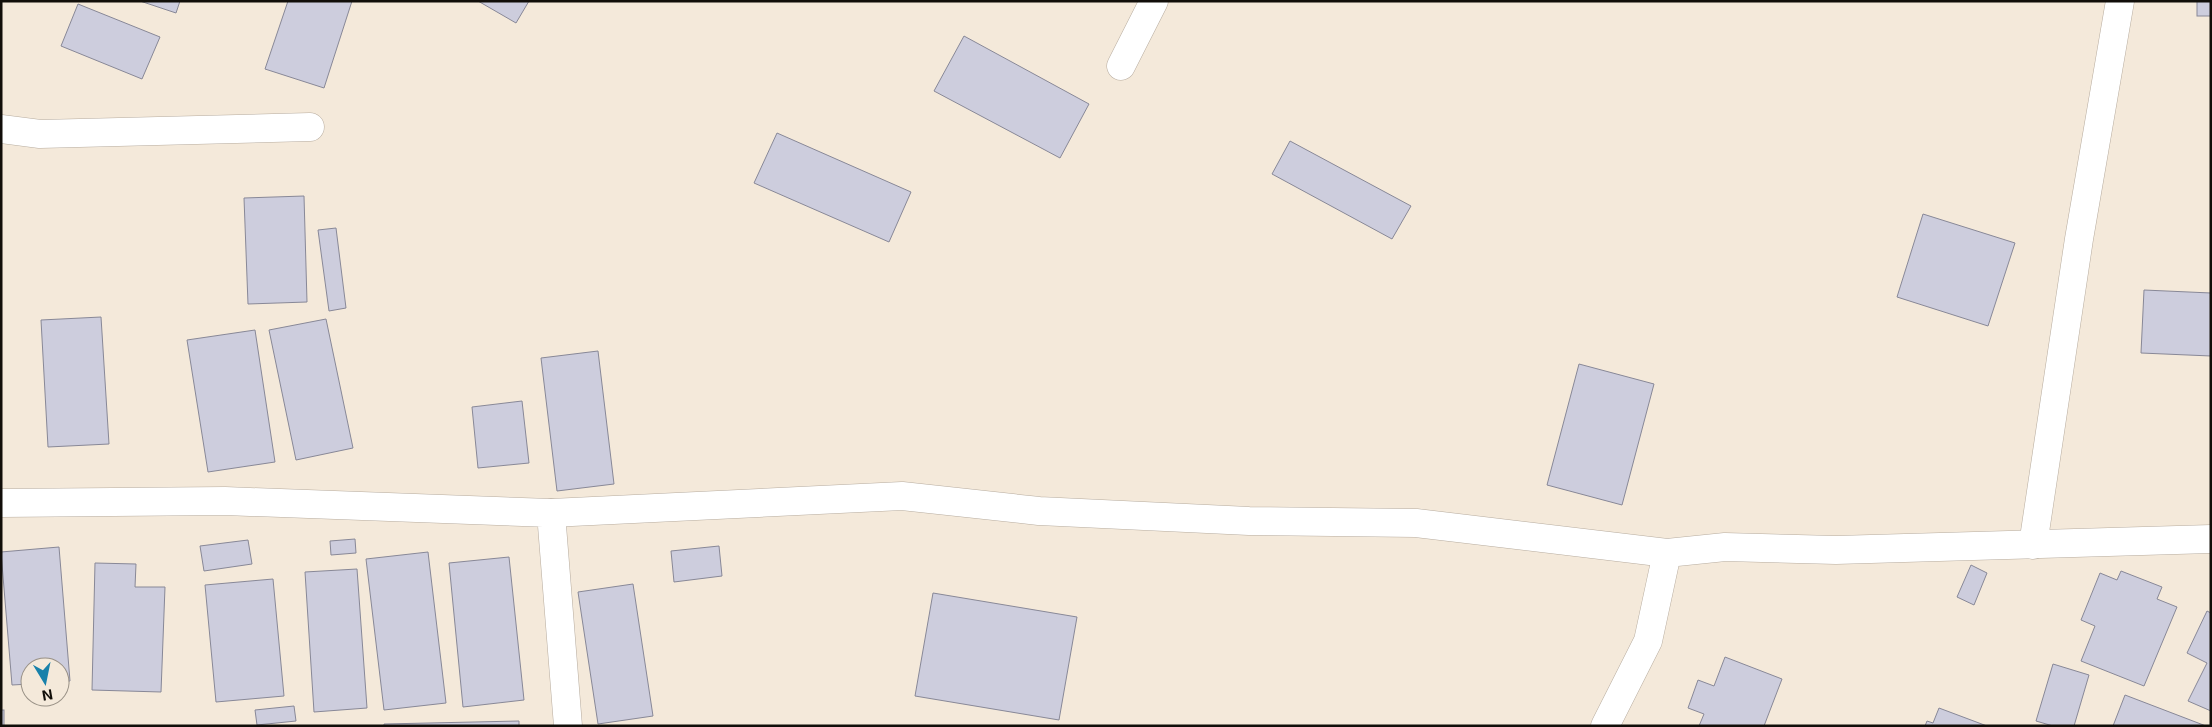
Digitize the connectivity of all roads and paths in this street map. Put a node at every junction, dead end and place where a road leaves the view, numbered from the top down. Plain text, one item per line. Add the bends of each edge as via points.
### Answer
1 (1154, 1) edge
2 (2120, 1) edge
3 (1121, 66) dead end
4 (310, 127) dead end
5 (1, 129) edge
6 (1, 503) edge
7 (551, 513) junction
8 (2211, 540) edge
9 (2033, 545) junction
10 (1667, 553) junction
11 (568, 726) edge
12 (1605, 726) edge

1 - 3 street
2 - 9 street via 2079,239
4 - 5 street via 40,134
6 - 7 street via 225,501
7 - 10 street via 902,496 1039,511 1249,521 1416,523
7 - 11 street
8 - 9 street
9 - 10 street via 1836,550 1725,547
10 - 12 street via 1648,641

